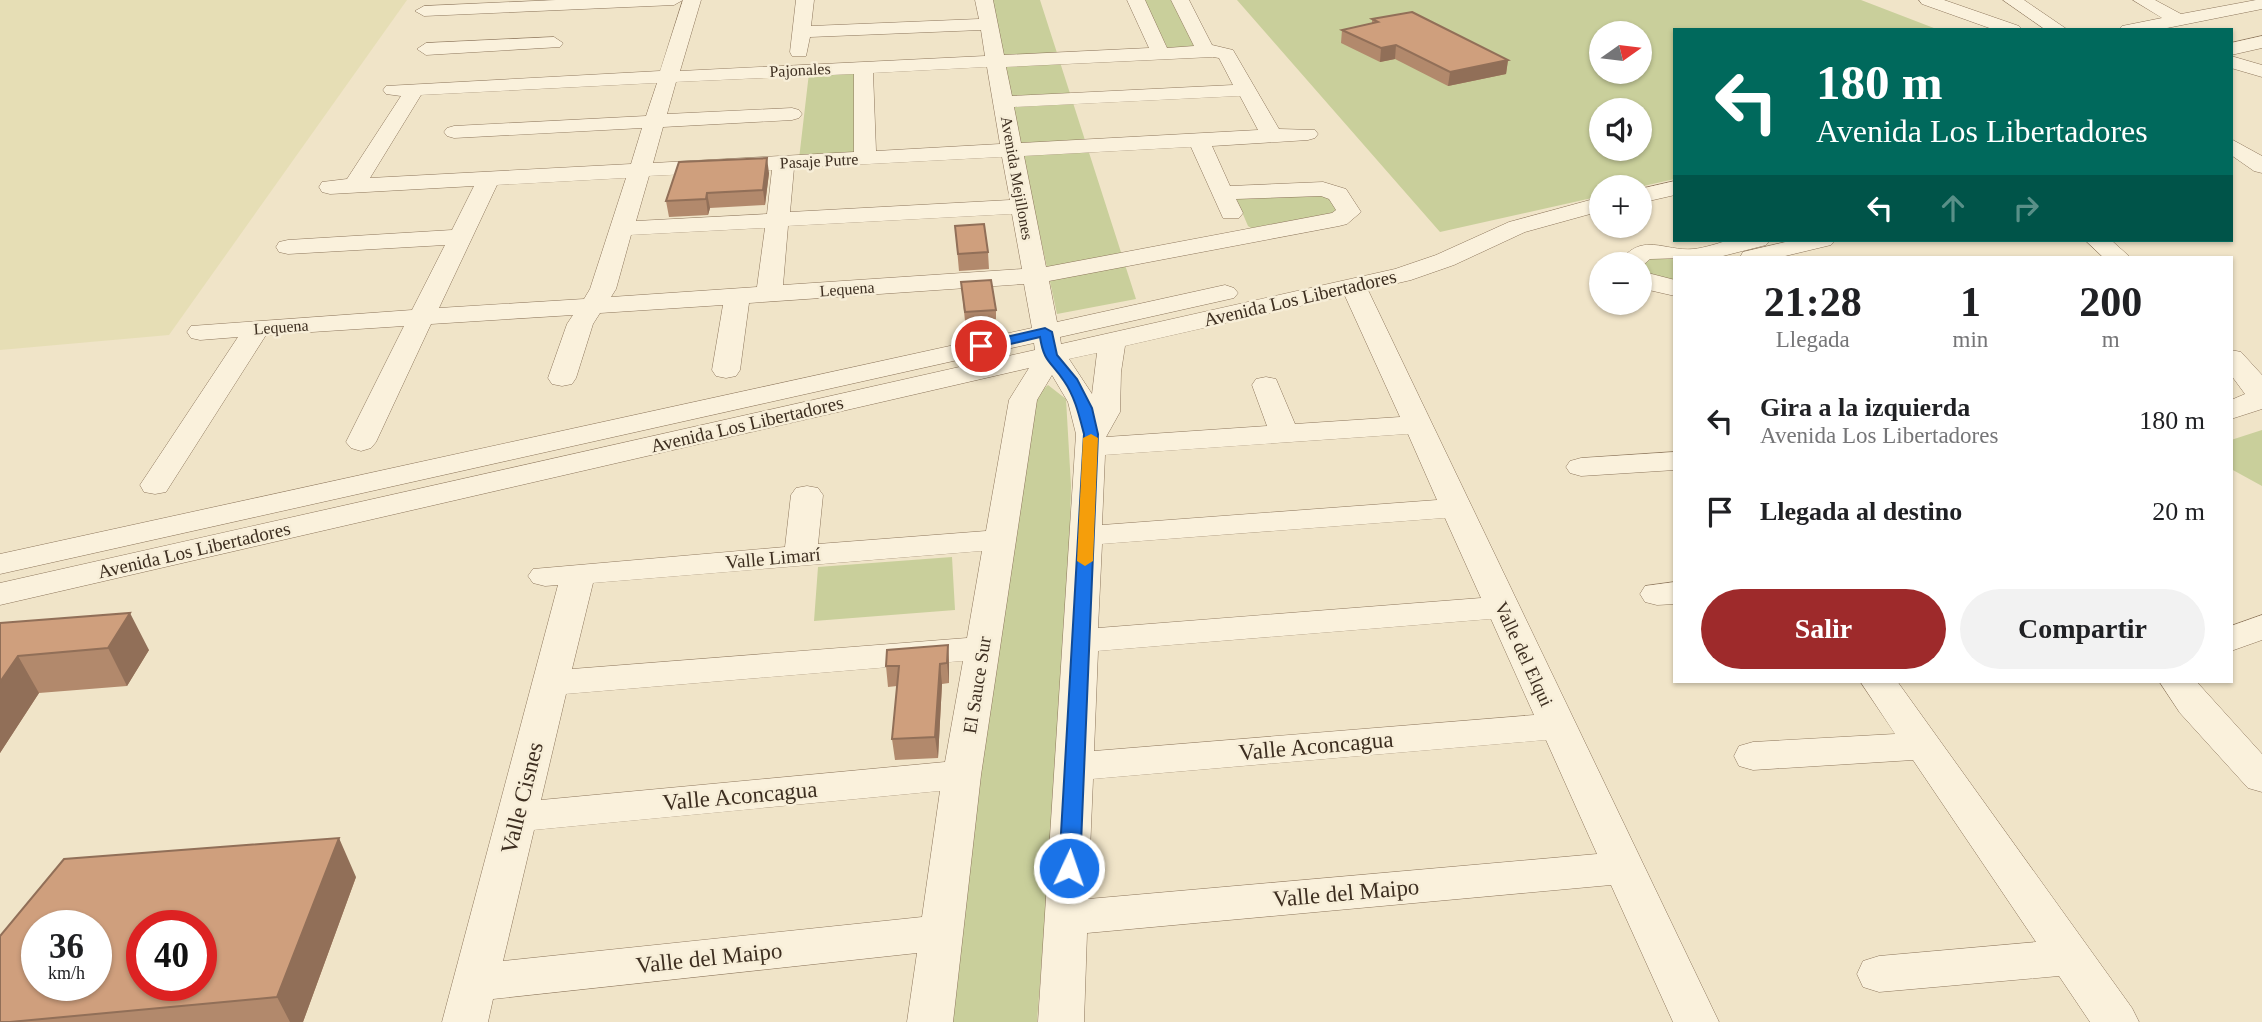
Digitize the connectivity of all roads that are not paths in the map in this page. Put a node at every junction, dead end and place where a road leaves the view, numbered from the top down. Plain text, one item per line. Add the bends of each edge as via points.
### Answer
1 (674, 0) edge
2 (692, 0) edge
3 (805, 0) edge
4 (985, 0) edge
5 (1136, 0) edge
6 (1180, 0) edge
7 (1928, 0) edge
8 (2012, 0) edge
9 (2142, 0) edge
10 (2262, 4) edge
11 (574, 5) junction
12 (424, 11) dead end
13 (2178, 20) junction
14 (989, 24) junction
15 (2007, 28) edge
16 (2056, 28) edge
17 (2138, 28) edge
18 (801, 32) junction
19 (2262, 42) edge
20 (554, 43) junction
21 (426, 49) dead end
22 (1206, 51) junction
23 (1160, 53) junction
24 (2262, 59) edge
25 (2234, 60) edge
26 (996, 61) junction
27 (863, 67) junction
28 (797, 70) junction
29 (2262, 71) edge
30 (668, 77) junction
31 (534, 83) junction
32 (415, 89) junction
33 (393, 90) dead end
34 (1246, 90) junction
35 (1003, 102) junction
36 (792, 114) dead end
37 (654, 121) junction
38 (454, 132) dead end
39 (1308, 134) dead end
40 (1272, 136) junction
41 (1199, 140) junction
42 (2233, 146) edge
43 (1012, 150) junction
44 (865, 158) junction
45 (784, 163) junction
46 (2262, 166) edge
47 (639, 171) junction
48 (489, 179) junction
49 (354, 186) junction
50 (330, 187) dead end
51 (1673, 188) edge
52 (1223, 193) junction
53 (1652, 193) edge
54 (1023, 206) junction
55 (1589, 207) edge
56 (777, 220) junction
57 (621, 229) junction
58 (461, 237) junction
59 (1242, 237) junction
60 (1489, 239) junction
61 (1750, 242) edge
62 (1815, 242) edge
63 (2099, 242) edge
64 (288, 247) dead end
65 (1652, 252) edge
66 (1683, 256) edge
67 (1695, 256) edge
68 (1756, 256) edge
69 (2117, 256) edge
70 (1036, 276) junction
71 (1652, 283) edge
72 (1353, 286) junction
73 (1672, 291) edge
74 (769, 294) junction
75 (737, 296) junction
76 (592, 306) junction
77 (422, 318) junction
78 (257, 329) junction
79 (200, 332) dead end
80 (1112, 341) junction
81 (1048, 344) junction
82 (2262, 354) edge
83 (2233, 356) edge
84 (2233, 358) edge
85 (726, 370) dead end
86 (562, 378) dead end
87 (1266, 385) dead end
88 (2249, 407) edge
89 (1418, 425) junction
90 (1283, 434) junction
91 (1091, 441) junction
92 (361, 442) dead end
93 (1673, 461) edge
94 (1581, 467) dead end
95 (155, 485) dead end
96 (807, 495) dead end
97 (1457, 508) junction
98 (1086, 537) junction
99 (1000, 540) junction
100 (800, 556) junction
101 (0, 564) edge
102 (561, 575) joint
103 (0, 594) edge
104 (1503, 607) junction
105 (2262, 626) edge
106 (2233, 639) edge
107 (1081, 640) junction
108 (982, 648) junction
109 (551, 683) junction
110 (1879, 683) edge
111 (2178, 683) edge
112 (1558, 726) junction
113 (1923, 746) junction
114 (1753, 757) dead end
115 (1075, 767) junction
116 (962, 775) junction
117 (2262, 778) edge
118 (517, 817) junction
119 (1625, 869) junction
120 (1067, 918) junction
121 (941, 933) junction
122 (2070, 957) junction
123 (1879, 974) dead end
124 (471, 1002) edge
125 (930, 1022) edge
126 (1061, 1022) edge
127 (1696, 1022) edge
128 (2116, 1022) edge

1 - 11 street
2 - 30 street
3 - 18 street
4 - 14 street, Avenida Mejillones
5 - 23 street
6 - 22 street
7 - 15 street
8 - 16 street
9 - 13 street
10 - 13 street
11 - 12 street
11 - 20 street
13 - 17 street
14 - 18 street
14 - 26 street, Avenida Mejillones
18 - 28 street
19 - 25 street
20 - 21 street
20 - 31 street
22 - 23 street, Pajonales
22 - 34 street via 1226,54
23 - 26 street, Pajonales
24 - 25 street
25 - 29 street
26 - 27 street, Pajonales
26 - 35 street, Avenida Mejillones
27 - 28 street, Pajonales
27 - 44 street
28 - 30 street, Pajonales
30 - 31 street, Pajonales
30 - 37 street
31 - 32 street, Pajonales
32 - 33 street, Pajonales
32 - 49 street
34 - 35 street
34 - 40 street
35 - 43 street, Avenida Mejillones
36 - 37 street
37 - 38 street
37 - 47 street
39 - 40 street, Pasaje Putre
40 - 41 street, Pasaje Putre
41 - 43 street, Pasaje Putre
41 - 52 street
42 - 46 street
43 - 44 street, Pasaje Putre
43 - 54 street, Avenida Mejillones
44 - 45 street, Pasaje Putre
45 - 47 street, Pasaje Putre
45 - 56 street
47 - 48 street, Pasaje Putre
47 - 57 street
48 - 49 street, Pasaje Putre
48 - 58 street
49 - 50 street, Pasaje Putre
51 - 53 street
52 - 59 street
52 - 59 street, Lequena via 1323,189 1338,194 1349,212 1339,219
54 - 56 street
54 - 70 street, Avenida Mejillones
55 - 60 street, Avenida Los Libertadores
56 - 57 street
56 - 74 street
57 - 76 street via 603,289
58 - 64 street
58 - 77 street
59 - 70 street, Lequena
60 - 72 street, Avenida Los Libertadores via 1424,267
60 - 81 street, Avenida Los Libertadores
61 - 67 street
62 - 68 street
63 - 69 street
65 - 66 street
70 - 74 street, Lequena
70 - 81 street, Avenida Mejillones
71 - 73 street
72 - 80 street, Avenida Los Libertadores
72 - 89 street, Valle del Elqui
74 - 75 street, Lequena
75 - 76 street, Lequena
75 - 85 street
76 - 77 street, Lequena
76 - 86 street via 580,324
77 - 78 street, Lequena
77 - 92 street
78 - 79 street, Lequena
78 - 95 street
80 - 81 street, Avenida Los Libertadores
80 - 91 street via 1106,412
81 - 91 street via 1085,408
81 - 99 street, El Sauce Sur via 1023,400
81 - 101 street, Avenida Los Libertadores
81 - 103 street, Avenida Los Libertadores
82 - 83 street
84 - 88 street via 2259,390 2258,399
87 - 90 street
89 - 90 street
89 - 97 street, Valle del Elqui
90 - 91 street
91 - 98 street
93 - 94 street
96 - 100 street
97 - 98 street
97 - 104 street, Valle del Elqui
98 - 107 street
99 - 100 street, Valle Limarí
99 - 108 street, El Sauce Sur
100 - 102 street, Valle Limarí
102 - 109 street, Valle Cisnes
104 - 107 street
104 - 112 street, Valle del Elqui
105 - 106 street
107 - 115 street
108 - 109 street
108 - 116 street, El Sauce Sur
109 - 118 street, Valle Cisnes
110 - 113 street
111 - 117 street
112 - 115 street, Valle Aconcagua
112 - 119 street, Valle del Elqui
113 - 114 street
113 - 122 street
115 - 120 street
116 - 118 street, Valle Aconcagua
116 - 121 street, El Sauce Sur
118 - 124 street, Valle Cisnes
119 - 120 street, Valle del Maipo
119 - 127 street, Valle del Elqui
120 - 126 street
121 - 124 street, Valle del Maipo
121 - 125 street, El Sauce Sur
122 - 123 street
122 - 128 street

